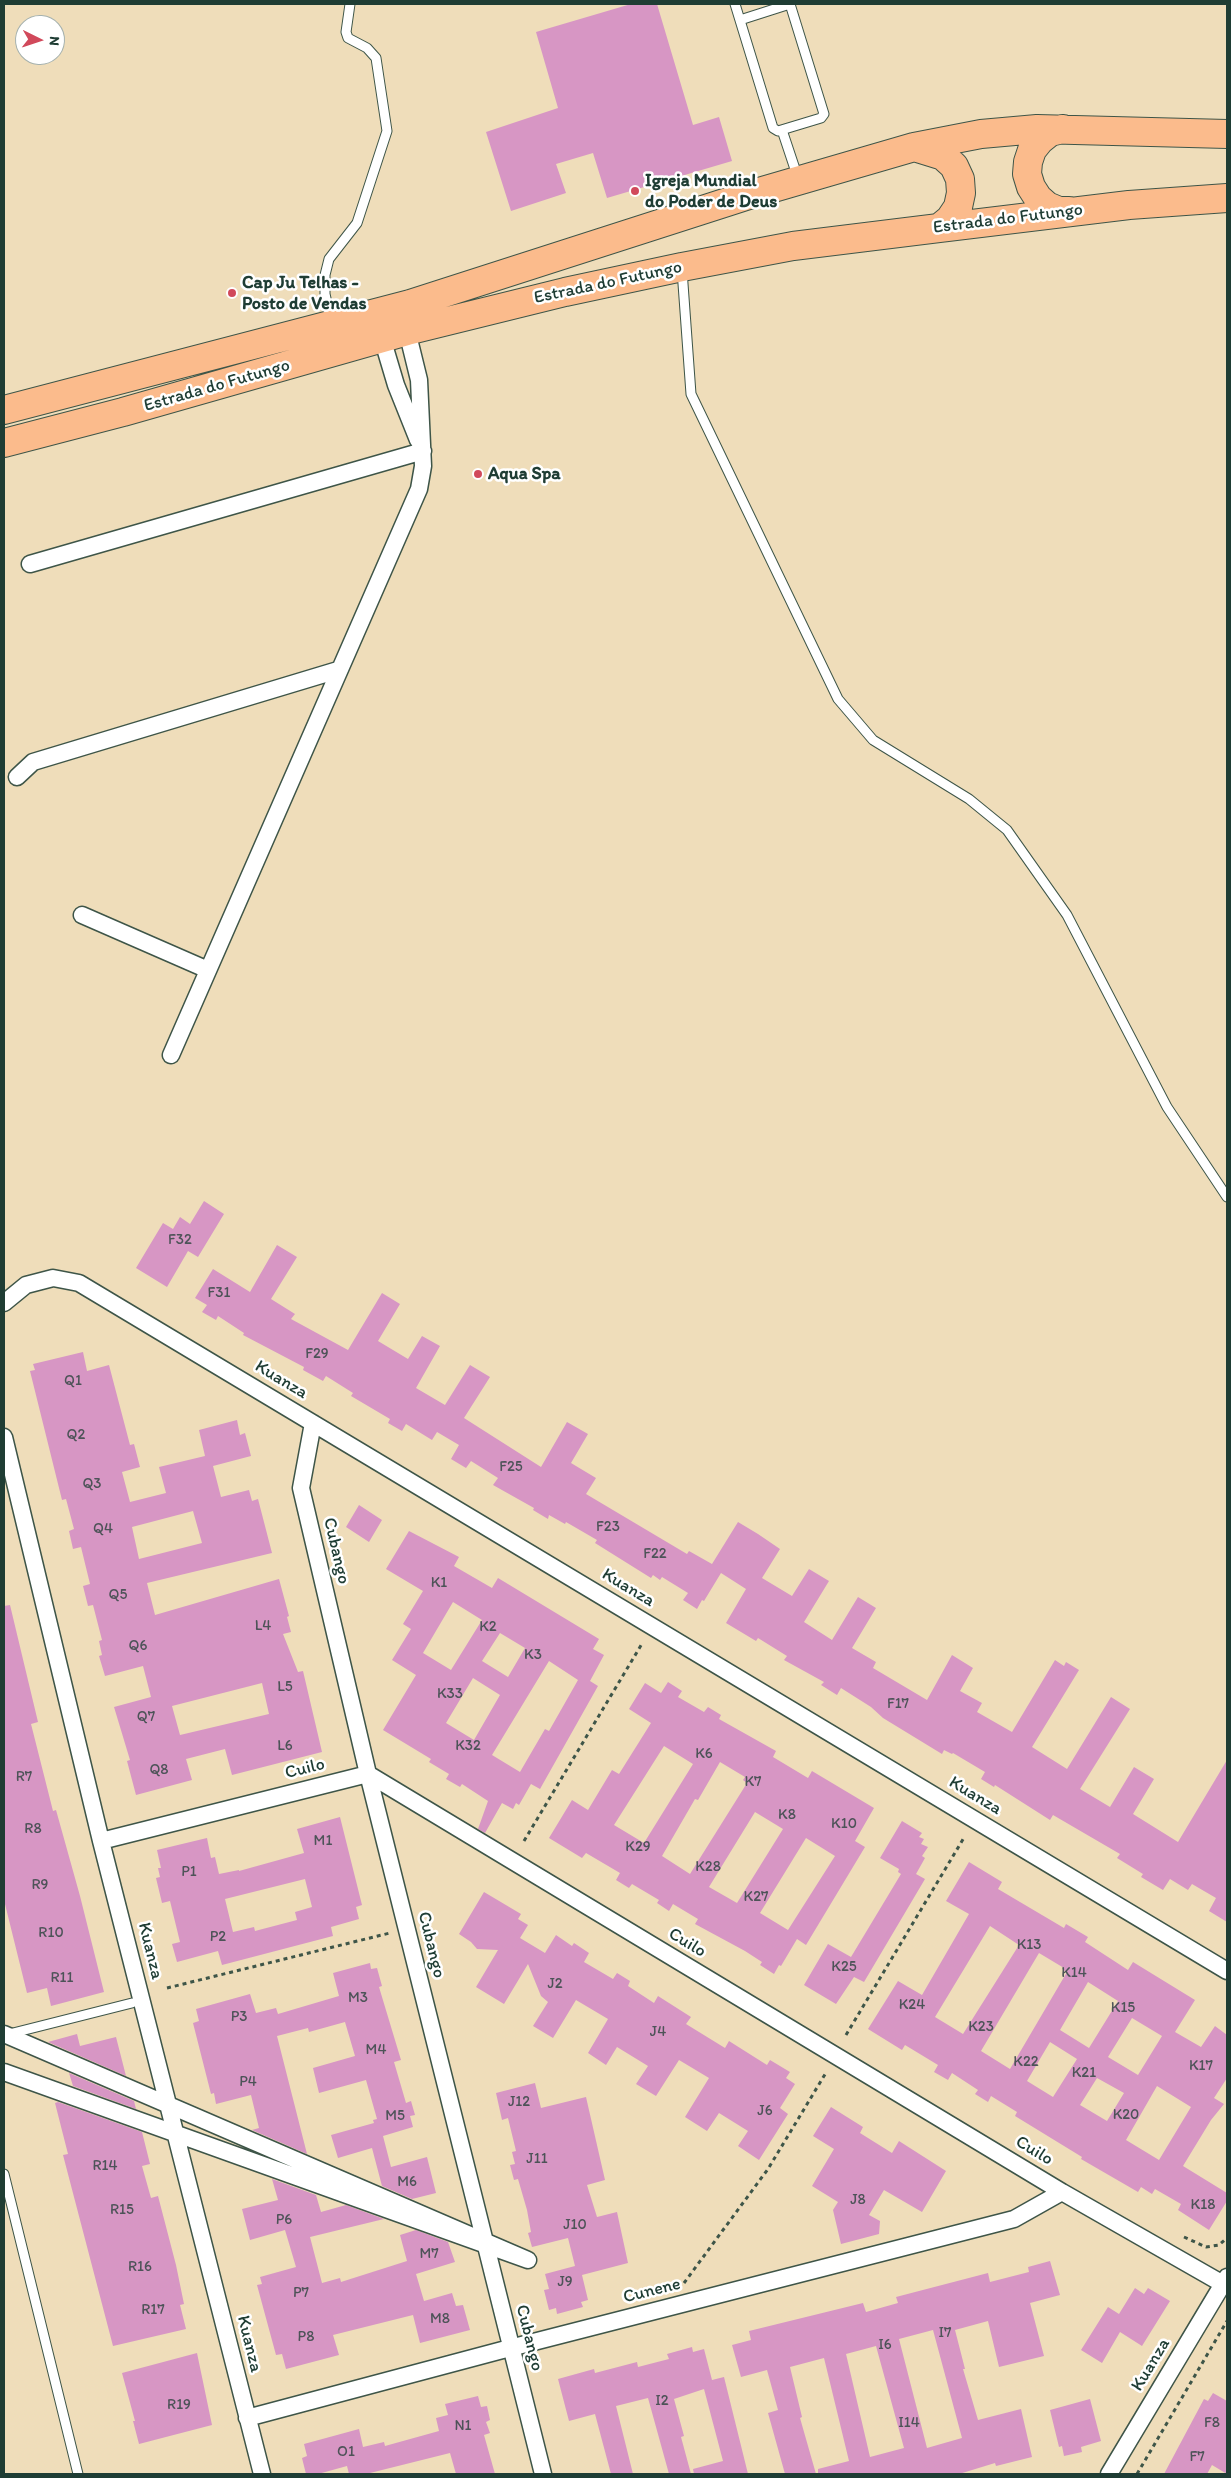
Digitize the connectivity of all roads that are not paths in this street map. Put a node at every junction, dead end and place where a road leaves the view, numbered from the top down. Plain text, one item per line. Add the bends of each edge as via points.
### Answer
1 (350, 4) edge
2 (735, 4) edge
3 (790, 4) edge
4 (740, 20) junction
5 (1064, 128) junction
6 (782, 130) junction
7 (1227, 134) edge
8 (914, 147) junction
9 (799, 180) junction
10 (1227, 198) edge
11 (1073, 211) junction
12 (939, 228) junction
13 (682, 267) junction
14 (332, 324) junction
15 (395, 335) junction
16 (4, 410) edge
17 (4, 443) edge
18 (423, 451) junction
19 (30, 564) dead end
20 (338, 670) junction
21 (17, 777) dead end
22 (82, 915) dead end
23 (208, 970) junction
24 (170, 1055) dead end
25 (1227, 1197) edge
26 (4, 1303) edge
27 (313, 1423) junction
28 (4, 1437) edge
29 (368, 1774) junction
30 (101, 1841) junction
31 (1227, 1971) edge
32 (132, 2002) dead end
33 (4, 2035) edge
34 (4, 2072) edge
35 (4, 2174) edge
36 (1062, 2192) junction
37 (1225, 2281) edge
38 (510, 2348) junction
39 (248, 2418) junction
40 (78, 2474) edge
41 (262, 2474) edge
42 (543, 2474) edge
43 (1109, 2474) edge

1 - 14 lane via 346,32 348,38 367,48 376,58 387,131 357,223 329,259 325,294
2 - 4 lane
3 - 4 lane
3 - 6 lane via 824,114 822,118
4 - 6 lane via 773,128
5 - 7 highway
5 - 8 highway via 981,134
5 - 11 highway via 1050,132 1040,140 1032,150 1027,174 1031,187 1047,206
6 - 9 lane
8 - 9 highway, Estrada do Futungo
8 - 12 highway via 943,156 954,166 960,179 962,192 958,207
9 - 14 highway, Estrada do Futungo via 419,301
10 - 11 highway, Estrada do Futungo
11 - 12 highway, Estrada do Futungo
12 - 13 highway, Estrada do Futungo via 793,246
13 - 15 highway, Estrada do Futungo via 565,292
13 - 25 lane via 691,394 838,699 873,740 969,799 1007,830 1066,915 1167,1107
14 - 16 highway, Estrada do Futungo
15 - 17 highway, Estrada do Futungo
15 - 18 street via 396,385
15 - 18 street via 419,380
18 - 19 street
18 - 20 street via 423,477 419,489
20 - 21 street via 33,762
20 - 23 street
22 - 23 street
23 - 24 street
26 - 27 street, Kuanza via 26,1285 53,1278 79,1282
27 - 29 street, Cubango via 301,1488
27 - 31 street, Kuanza
28 - 30 street, Kuanza
29 - 30 street, Cuilo
29 - 36 street, Cuilo
29 - 38 street, Cubango
30 - 39 street, Kuanza
32 - 33 lane
33 - 34 street via 528,2260
35 - 40 lane
36 - 37 street, Cuilo
36 - 38 street, Cunene via 1014,2219
37 - 43 street, Kuanza
38 - 39 street, Cunene
38 - 42 street, Cubango
39 - 41 street, Kuanza

